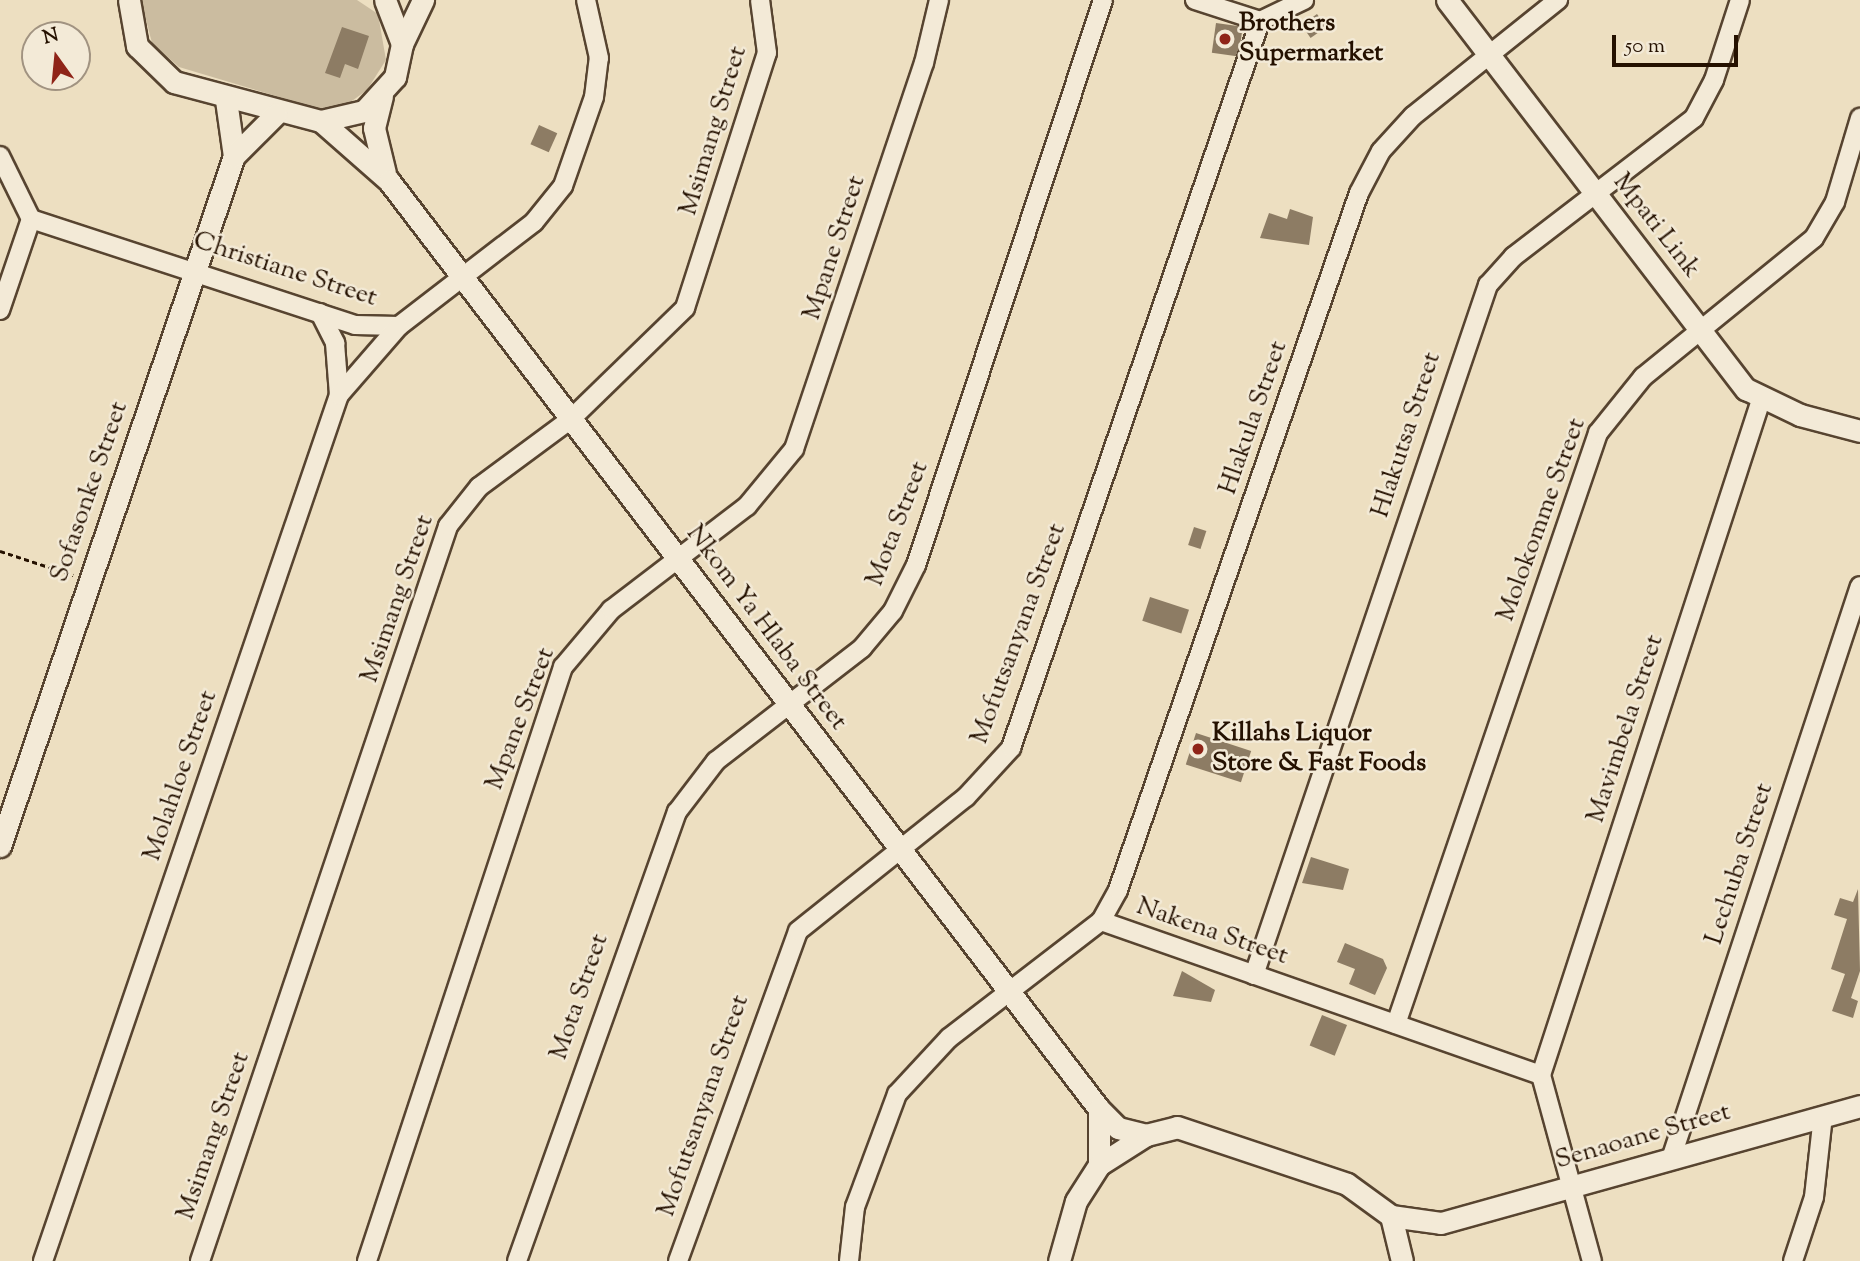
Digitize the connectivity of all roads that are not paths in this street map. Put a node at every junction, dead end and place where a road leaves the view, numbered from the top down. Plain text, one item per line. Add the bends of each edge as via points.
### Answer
1 (117, 0) edge
2 (129, 0) edge
3 (385, 0) edge
4 (423, 0) edge
5 (586, 0) edge
6 (760, 0) edge
7 (939, 0) edge
8 (1103, 0) edge
9 (1195, 0) edge
10 (1304, 0) edge
11 (1447, 0) edge
12 (1558, 0) edge
13 (1740, 0) edge
14 (1260, 21) junction
15 (131, 31) junction
16 (402, 44) junction
17 (1488, 55) junction
18 (383, 95) junction
19 (226, 100) junction
20 (276, 114) junction
21 (1860, 118) edge
22 (321, 121) junction
23 (0, 156) edge
24 (234, 156) junction
25 (389, 181) junction
26 (1597, 195) junction
27 (31, 219) junction
28 (196, 269) junction
29 (464, 279) junction
30 (0, 310) edge
31 (320, 313) junction
32 (399, 326) junction
33 (1702, 331) junction
34 (339, 395) junction
35 (1761, 400) junction
36 (571, 419) junction
37 (1860, 431) edge
38 (678, 559) junction
39 (1860, 586) edge
40 (789, 703) junction
41 (0, 846) edge
42 (900, 849) junction
43 (1101, 921) junction
44 (1254, 975) junction
45 (1008, 990) junction
46 (1396, 1024) junction
47 (1541, 1075) junction
48 (1860, 1106) edge
49 (1099, 1109) junction
50 (1823, 1116) junction
51 (1146, 1135) junction
52 (1671, 1158) junction
53 (1099, 1165) junction
54 (1575, 1185) junction
55 (1391, 1216) junction
56 (1441, 1223) junction
57 (1402, 1257) edge
58 (43, 1261) edge
59 (200, 1261) edge
60 (366, 1261) edge
61 (517, 1261) edge
62 (678, 1261) edge
63 (849, 1261) edge
64 (1059, 1261) edge
65 (1592, 1261) edge
66 (1793, 1261) edge

1 - 15 street
2 - 15 street
3 - 16 street
4 - 16 street
5 - 29 street, Christiane Street via 598,58 596,84 567,177 534,222
6 - 36 street, Msimang Street via 767,54 691,297 670,326
7 - 38 street, Mpane Street via 924,63 793,449 747,506
8 - 40 street, Mota Street via 916,565 893,611 862,648
9 - 14 street
10 - 14 street
11 - 17 street, Mpati Link
12 - 17 street, Hlakula Street
13 - 26 street, Hlakutsa Street via 1714,80 1694,118
14 - 42 street, Mofutsanyana Street via 1011,748 966,797
15 - 19 street via 157,71
16 - 18 street via 396,77
17 - 26 street, Mpati Link
17 - 43 street, Hlakula Street via 1397,133 1359,193 1128,866
18 - 22 street via 351,117
18 - 25 street, Nkom Ya Hlaba Street via 375,148
19 - 20 street
19 - 24 street, Sofasonke Street
20 - 22 street
20 - 24 street, Sofasonke Street
21 - 33 street, Molokomme Street via 1820,230
22 - 25 street, Nkom Ya Hlaba Street
23 - 27 street
24 - 28 street, Sofasonke Street
25 - 29 street, Nkom Ya Hlaba Street
26 - 33 street, Mpati Link
26 - 44 street, Hlakutsa Street via 1513,257 1479,304
27 - 28 street, Christiane Street
27 - 30 street
28 - 31 street, Christiane Street
28 - 41 street, Sofasonke Street
29 - 32 street, Christiane Street
29 - 36 street, Nkom Ya Hlaba Street
31 - 32 street, Christiane Street via 369,327
31 - 34 street via 335,343
32 - 34 street, Molahloe Street
33 - 35 street, Mpati Link via 1731,372
33 - 46 street, Molokomme Street via 1619,400 1598,433
34 - 58 street, Molahloe Street
35 - 37 street, Mpati Link
35 - 47 street, Mavimbela Street
36 - 38 street, Nkom Ya Hlaba Street
36 - 59 street, Msimang Street via 479,487 448,526
38 - 40 street, Nkom Ya Hlaba Street
38 - 60 street, Mpane Street via 611,610 563,667
39 - 52 street, Lechuba Street
40 - 42 street, Nkom Ya Hlaba Street
40 - 61 street, Mota Street via 716,761 677,812
42 - 45 street, Nkom Ya Hlaba Street
42 - 62 street, Mofutsanyana Street via 798,931
43 - 44 street, Nakena Street
43 - 45 street, Nakena Street
44 - 46 street, Nakena Street
45 - 49 street, Nkom Ya Hlaba Street
45 - 63 street, Nakena Street via 949,1038 897,1094 855,1207
46 - 47 street, Nakena Street
47 - 54 street
48 - 50 street, Senaoane Street
49 - 51 street, Nkom Ya Hlaba Street via 1118,1128
49 - 53 street
50 - 52 street, Senaoane Street
50 - 66 street via 1818,1177
51 - 53 street
51 - 55 street via 1177,1127 1229,1140 1347,1184
52 - 54 street, Senaoane Street
53 - 64 street via 1076,1201
54 - 56 street, Senaoane Street
54 - 65 street
55 - 56 street, Senaoane Street
55 - 57 street
56 - 57 street, Senaoane Street

